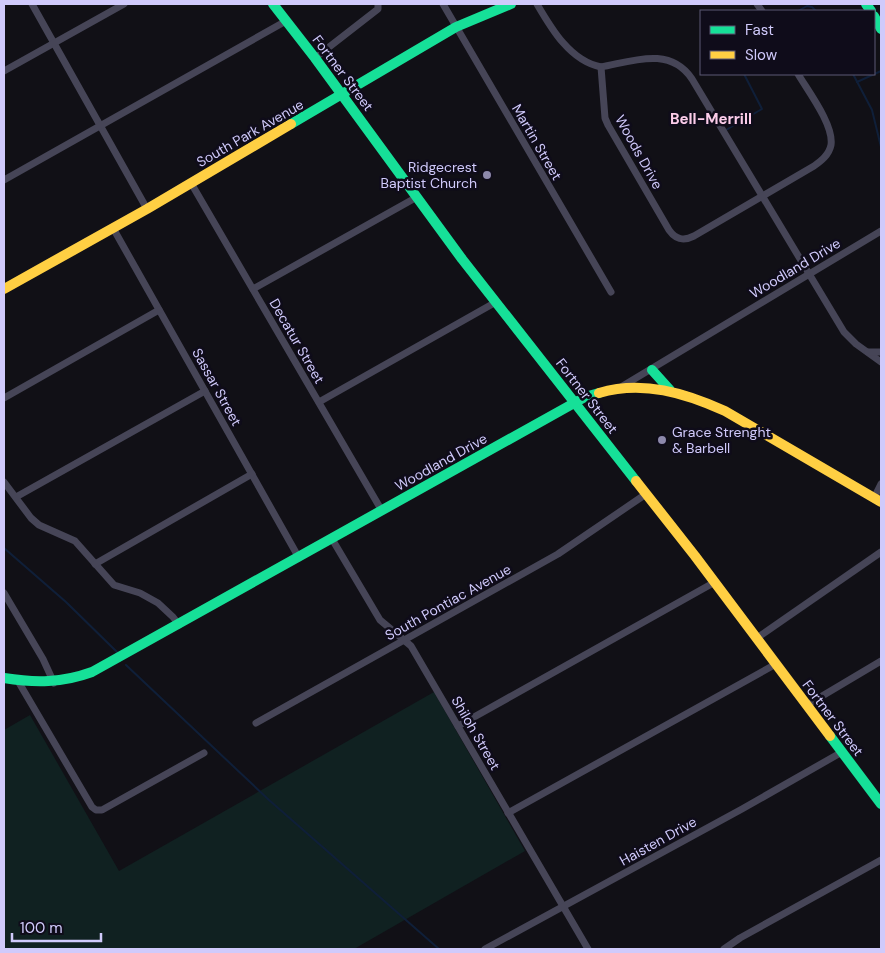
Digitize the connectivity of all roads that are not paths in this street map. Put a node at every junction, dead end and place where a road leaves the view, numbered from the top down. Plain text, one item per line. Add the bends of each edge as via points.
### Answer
1 (32, 4) edge
2 (124, 4) edge
3 (273, 4) edge
4 (378, 4) edge
5 (442, 4) edge
6 (511, 4) edge
7 (536, 4) edge
8 (875, 18) edge
9 (286, 21) junction
10 (456, 28) junction
11 (881, 29) edge
12 (54, 43) junction
13 (315, 58) junction
14 (601, 67) junction
15 (4, 71) edge
16 (799, 75) edge
17 (342, 95) junction
18 (100, 125) junction
19 (4, 180) edge
20 (191, 183) junction
21 (761, 196) junction
22 (416, 197) junction
23 (147, 209) junction
24 (113, 228) junction
25 (881, 231) edge
26 (809, 275) junction
27 (4, 289) edge
28 (253, 289) junction
29 (611, 292) dead end
30 (496, 302) junction
31 (159, 310) junction
32 (868, 352) junction
33 (881, 352) edge
34 (881, 362) edge
35 (652, 370) junction
36 (621, 387) junction
37 (670, 390) junction
38 (205, 391) junction
39 (4, 398) edge
40 (319, 402) junction
41 (575, 402) junction
42 (252, 474) junction
43 (4, 482) edge
44 (881, 484) edge
45 (646, 494) junction
46 (16, 497) junction
47 (878, 500) edge
48 (382, 511) junction
49 (332, 539) junction
50 (881, 552) edge
51 (299, 558) junction
52 (95, 564) junction
53 (715, 582) junction
54 (4, 593) edge
55 (178, 625) junction
56 (757, 638) junction
57 (405, 640) junction
58 (881, 661) edge
59 (776, 664) junction
60 (4, 678) edge
61 (18, 680) junction
62 (54, 683) junction
63 (807, 705) junction
64 (256, 723) dead end
65 (458, 726) junction
66 (842, 752) junction
67 (204, 753) dead end
68 (881, 804) edge
69 (508, 813) junction
70 (881, 860) edge
71 (563, 907) junction
72 (485, 949) edge
73 (588, 949) edge
74 (724, 949) edge

1 - 12 street
2 - 12 street
3 - 9 street, Fortner Street
4 - 13 street via 378,9
5 - 10 street, Martin Street
6 - 10 street, South Park Avenue
7 - 14 street via 560,40 581,58
8 - 11 street
9 - 13 street, Fortner Street
9 - 18 street
10 - 17 street, South Park Avenue
10 - 29 street, Martin Street
12 - 15 street
12 - 18 street
13 - 17 street, Fortner Street
14 - 21 street via 655,58 670,60 683,68
14 - 21 street, Woods Drive via 608,125 674,236 689,238
16 - 21 street via 828,126 831,138 829,151 820,162
17 - 20 street, South Park Avenue
17 - 22 street, Fortner Street
18 - 19 street
18 - 23 street
20 - 23 street, South Park Avenue
20 - 28 street, Decatur Street
21 - 26 street
22 - 28 street
22 - 30 street, Fortner Street
23 - 24 street, South Park Avenue
24 - 27 street, South Park Avenue
24 - 31 street, Sassar Street
25 - 26 street, Woodland Drive
26 - 32 street via 844,332
26 - 35 street, Woodland Drive
28 - 40 street, Decatur Street
30 - 40 street
30 - 41 street, Fortner Street
31 - 38 street, Sassar Street
31 - 39 street
32 - 33 street
32 - 34 street
35 - 36 street, Woodland Drive
35 - 37 street
36 - 37 street
36 - 41 street, Woodland Drive
37 - 47 street via 725,411
38 - 42 street, Sassar Street
38 - 46 street
40 - 48 street, Decatur Street
41 - 45 street, Fortner Street
41 - 48 street, Woodland Drive
42 - 51 street, Sassar Street
42 - 52 street
43 - 46 street
44 - 47 street
45 - 53 street, Fortner Street
45 - 57 street, South Pontiac Avenue via 558,554
46 - 52 street via 35,521 75,541
48 - 49 street, Woodland Drive
49 - 51 street, Woodland Drive
49 - 57 street, Shiloh Street via 380,620
50 - 56 street
51 - 55 street, Woodland Drive
52 - 55 street via 114,585 158,603
53 - 56 street, Fortner Street
53 - 65 street
54 - 62 street via 44,659
55 - 62 street, Woodland Drive via 92,672
56 - 59 street, Fortner Street
57 - 64 street, South Pontiac Avenue
57 - 65 street, Shiloh Street
58 - 63 street
59 - 63 street, Fortner Street
59 - 69 street
60 - 61 street, Woodland Drive
61 - 62 street, Woodland Drive
61 - 67 street via 96,810 102,810
63 - 66 street, Fortner Street
65 - 69 street, Shiloh Street
66 - 68 street, Fortner Street
66 - 71 street, Haisten Drive
69 - 71 street, Shiloh Street
70 - 74 street
71 - 72 street, Haisten Drive
71 - 73 street, Shiloh Street

